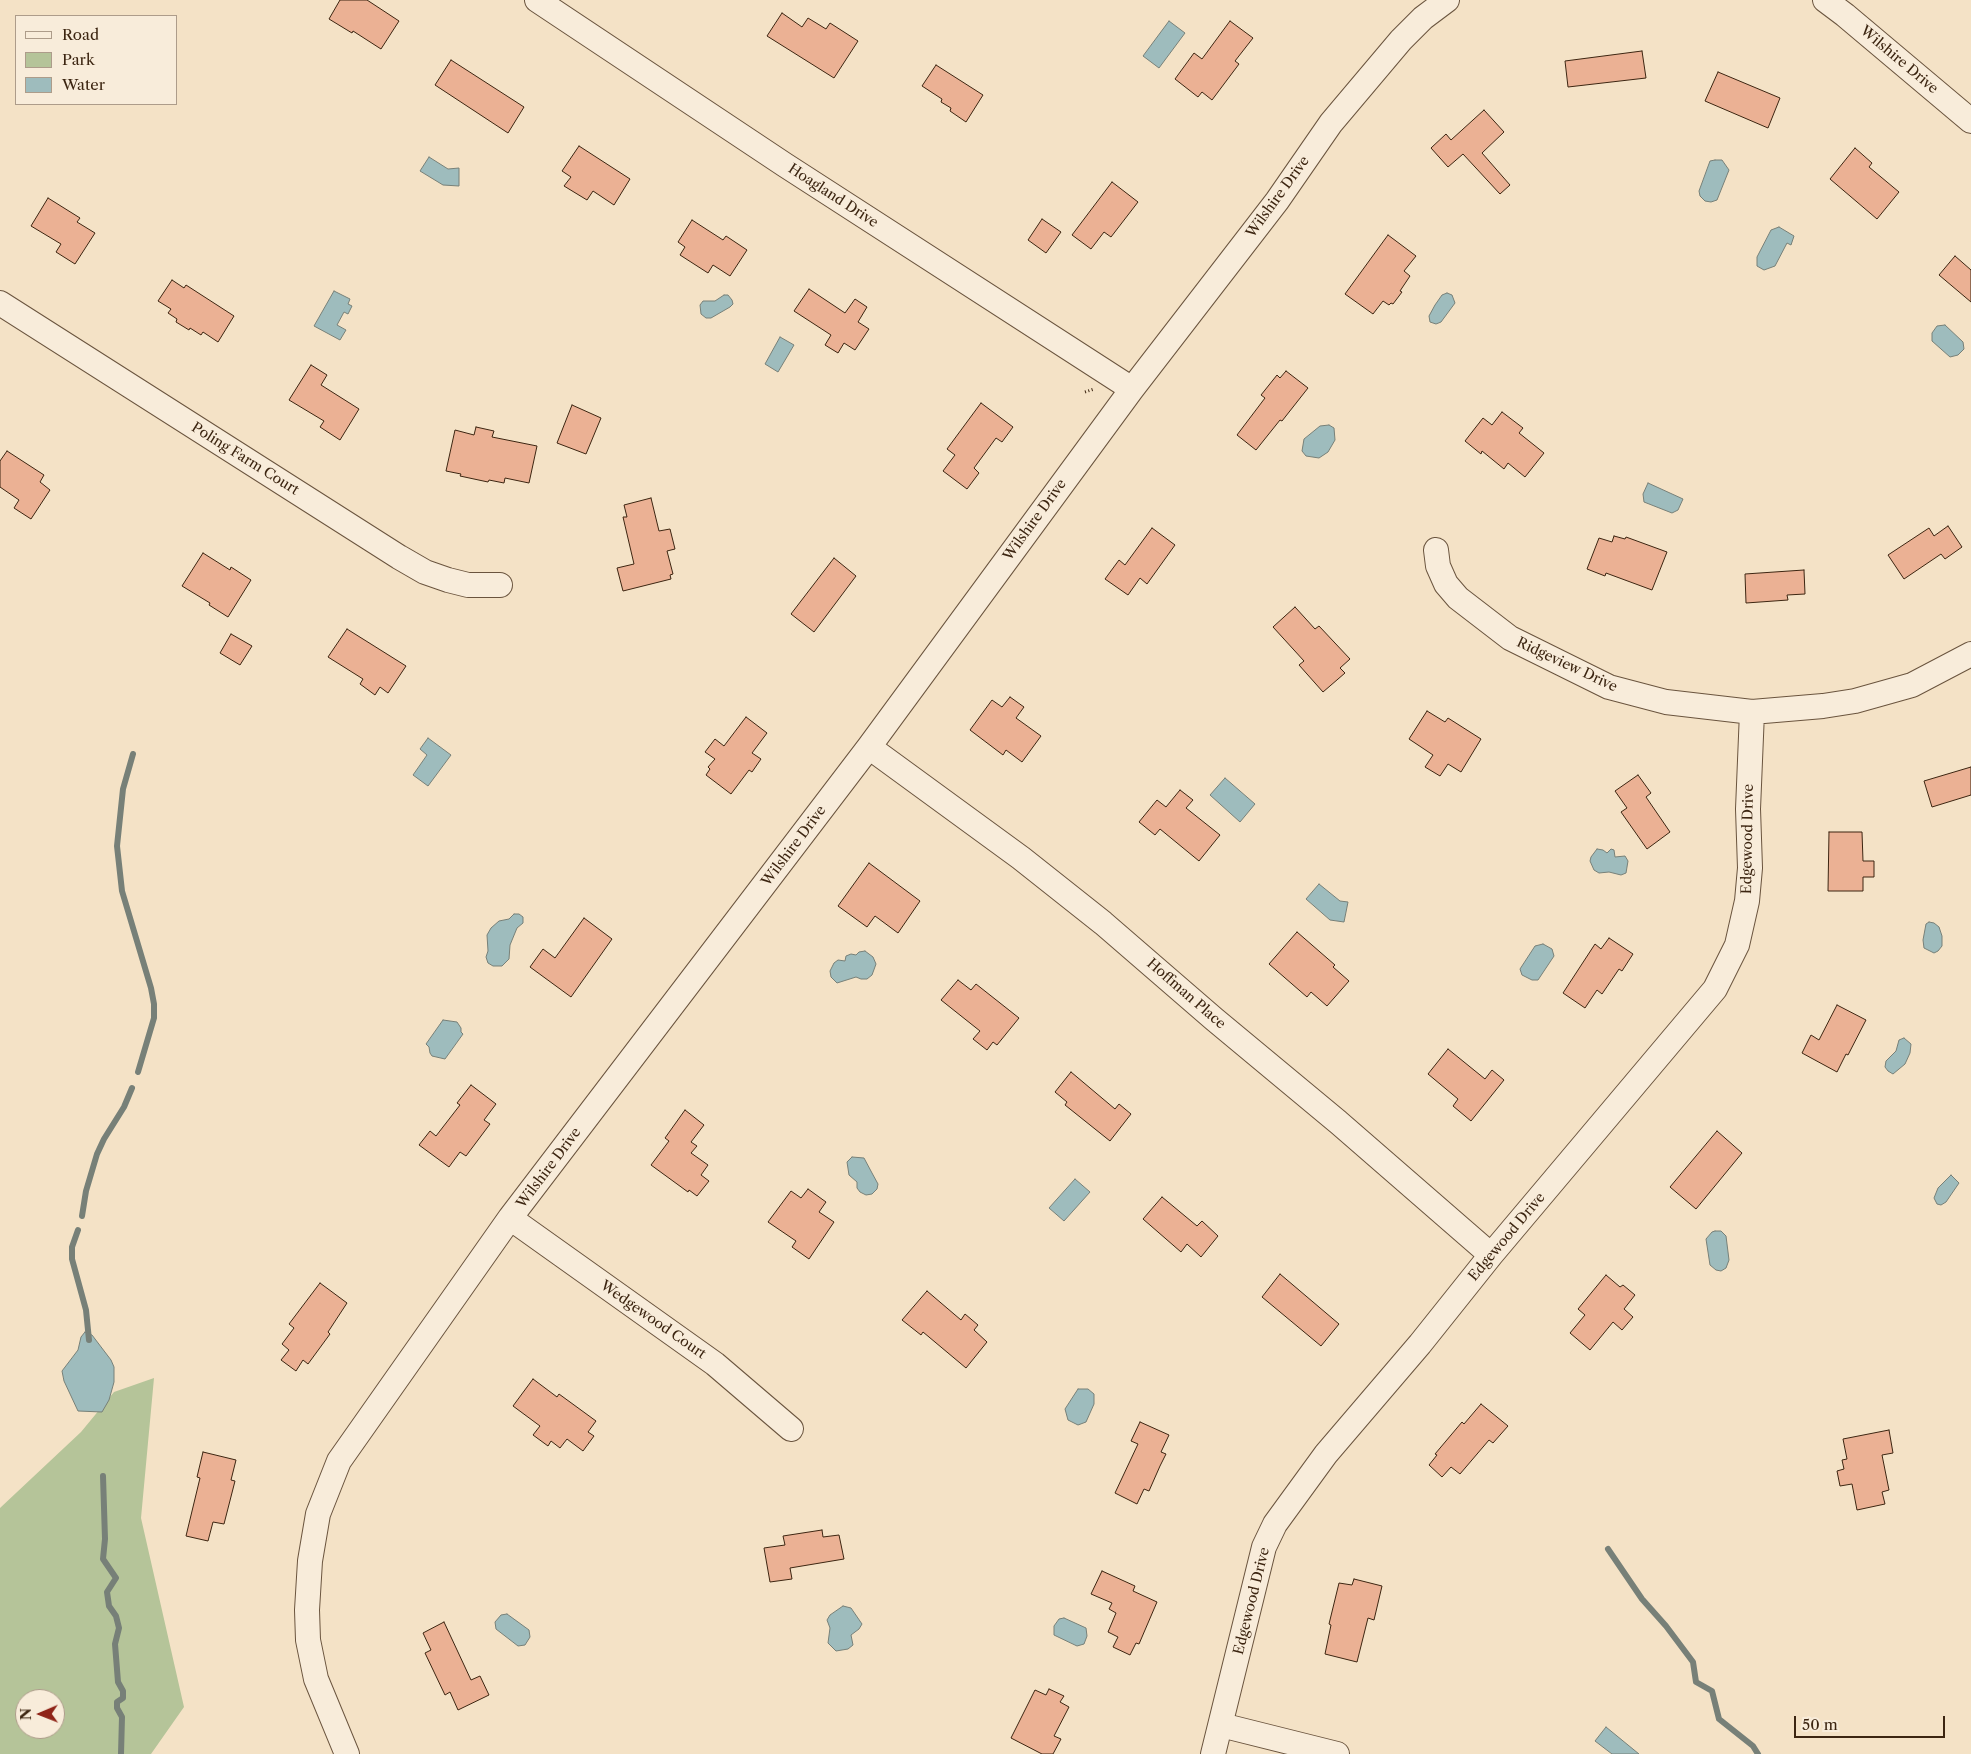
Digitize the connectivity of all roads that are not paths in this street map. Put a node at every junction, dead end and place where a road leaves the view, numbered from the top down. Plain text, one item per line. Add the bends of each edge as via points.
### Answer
1 (537, 0) edge
2 (1447, 0) edge
3 (1825, 0) edge
4 (1971, 121) edge
5 (0, 303) edge
6 (1132, 389) junction
7 (1436, 550) dead end
8 (500, 585) dead end
9 (1971, 654) edge
10 (1752, 712) junction
11 (869, 747) junction
12 (510, 1218) junction
13 (1491, 1255) junction
14 (791, 1429) dead end
15 (1221, 1725) junction
16 (348, 1754) edge
17 (1213, 1754) edge
18 (1337, 1754) edge

1 - 6 street, Hoagland Drive via 784,165
2 - 6 street, Wilshire Drive via 1401,40 1331,123 1277,201
3 - 4 street, Wilshire Drive
5 - 8 street, Poling Farm Court via 405,561 448,580 468,585
6 - 11 street, Wilshire Drive
7 - 10 street, Ridgeview Drive via 1438,566 1446,584 1458,598 1510,638 1609,687 1666,702
9 - 10 street, Ridgeview Drive via 1912,685 1855,701
10 - 13 street, Edgewood Drive via 1748,809 1750,868 1747,901 1732,954 1715,989
11 - 12 street, Wilshire Drive
11 - 13 street, Hoffman Place via 1021,858 1103,923
12 - 14 street, Wedgewood Court via 715,1364
12 - 16 street, Wilshire Drive via 339,1460 318,1514 310,1560 308,1640 316,1679
13 - 15 street, Edgewood Drive via 1326,1454 1275,1524 1264,1548
15 - 17 street, Edgewood Drive
15 - 18 street

